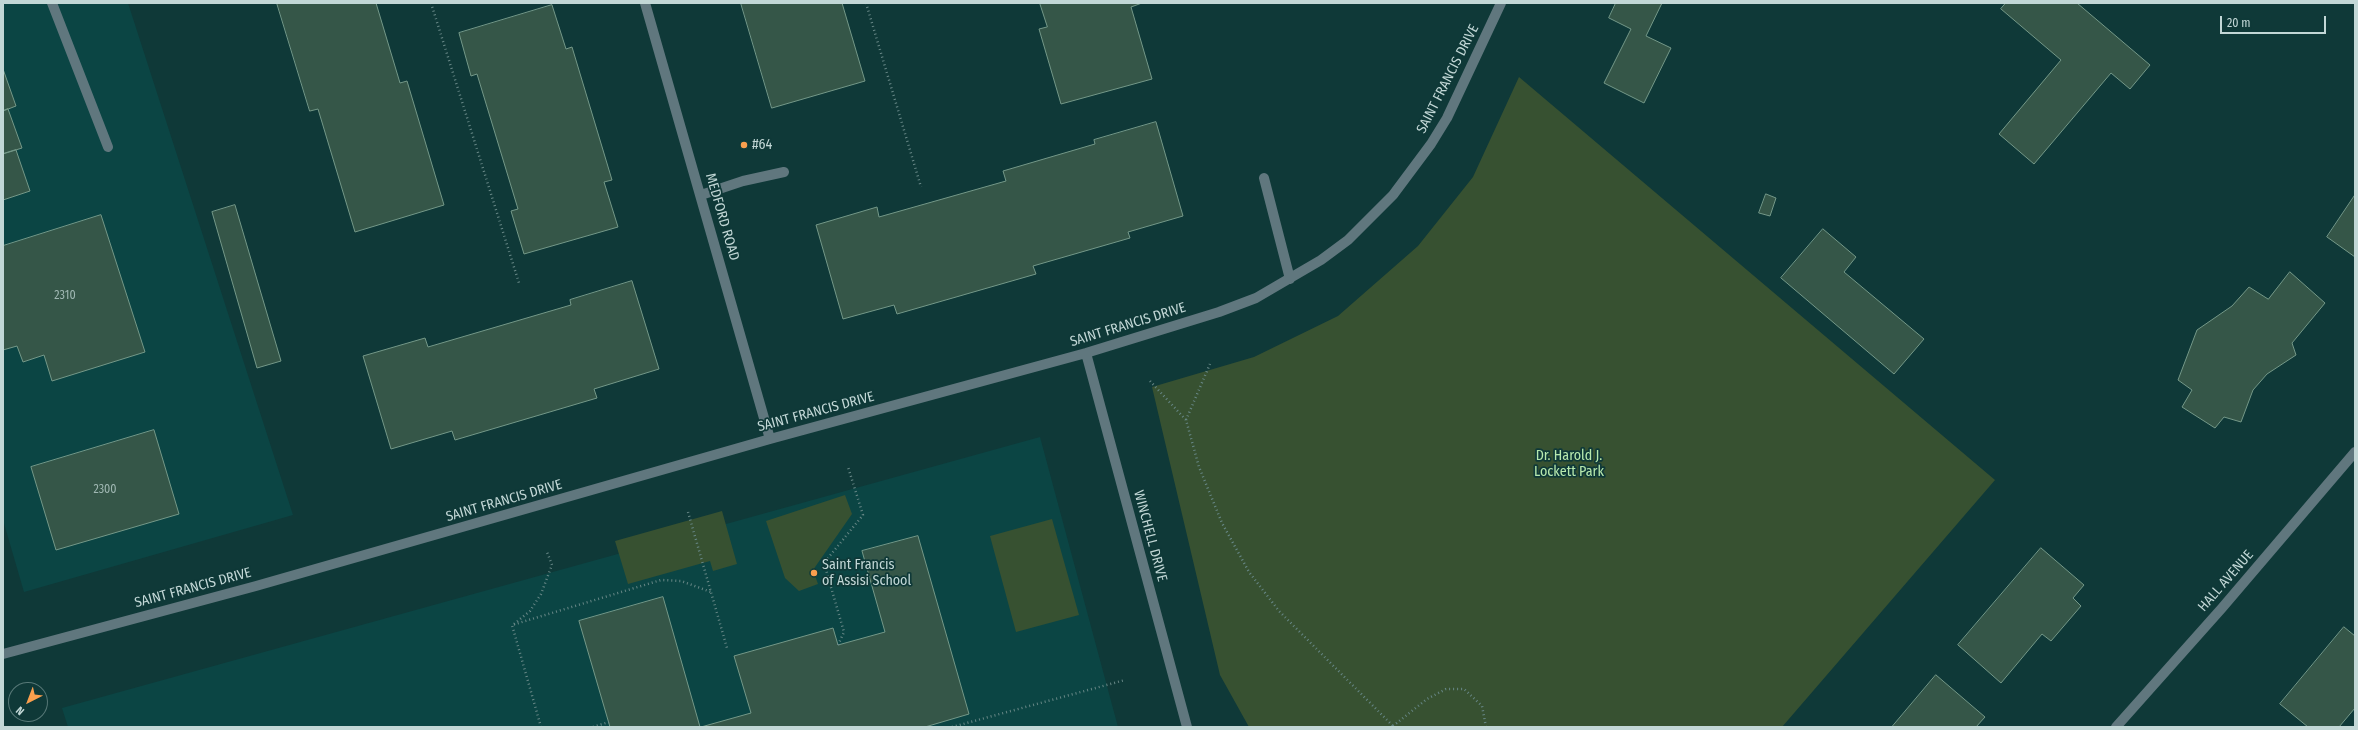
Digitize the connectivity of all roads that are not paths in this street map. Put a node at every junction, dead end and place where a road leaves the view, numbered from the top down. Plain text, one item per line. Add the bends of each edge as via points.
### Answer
1 (52, 3) edge
2 (645, 3) edge
3 (1501, 3) edge
4 (108, 147) dead end
5 (784, 172) dead end
6 (1264, 178) dead end
7 (700, 195) junction
8 (1290, 279) junction
9 (1086, 353) junction
10 (770, 439) junction
11 (2355, 452) edge
12 (3, 654) edge
13 (1187, 727) edge
14 (2116, 727) edge

1 - 4 street
2 - 7 street, MEDFORD ROAD
3 - 8 street, SAINT FRANCIS DRIVE via 1446,118 1412,171 1372,219 1348,240
5 - 7 street via 743,181
6 - 8 street
7 - 10 street, MEDFORD ROAD
8 - 9 street, SAINT FRANCIS DRIVE via 1256,298 1219,312
9 - 10 street, SAINT FRANCIS DRIVE
9 - 13 street, WINCHELL DRIVE
10 - 12 street, SAINT FRANCIS DRIVE via 264,584
11 - 14 street, HALL AVENUE

